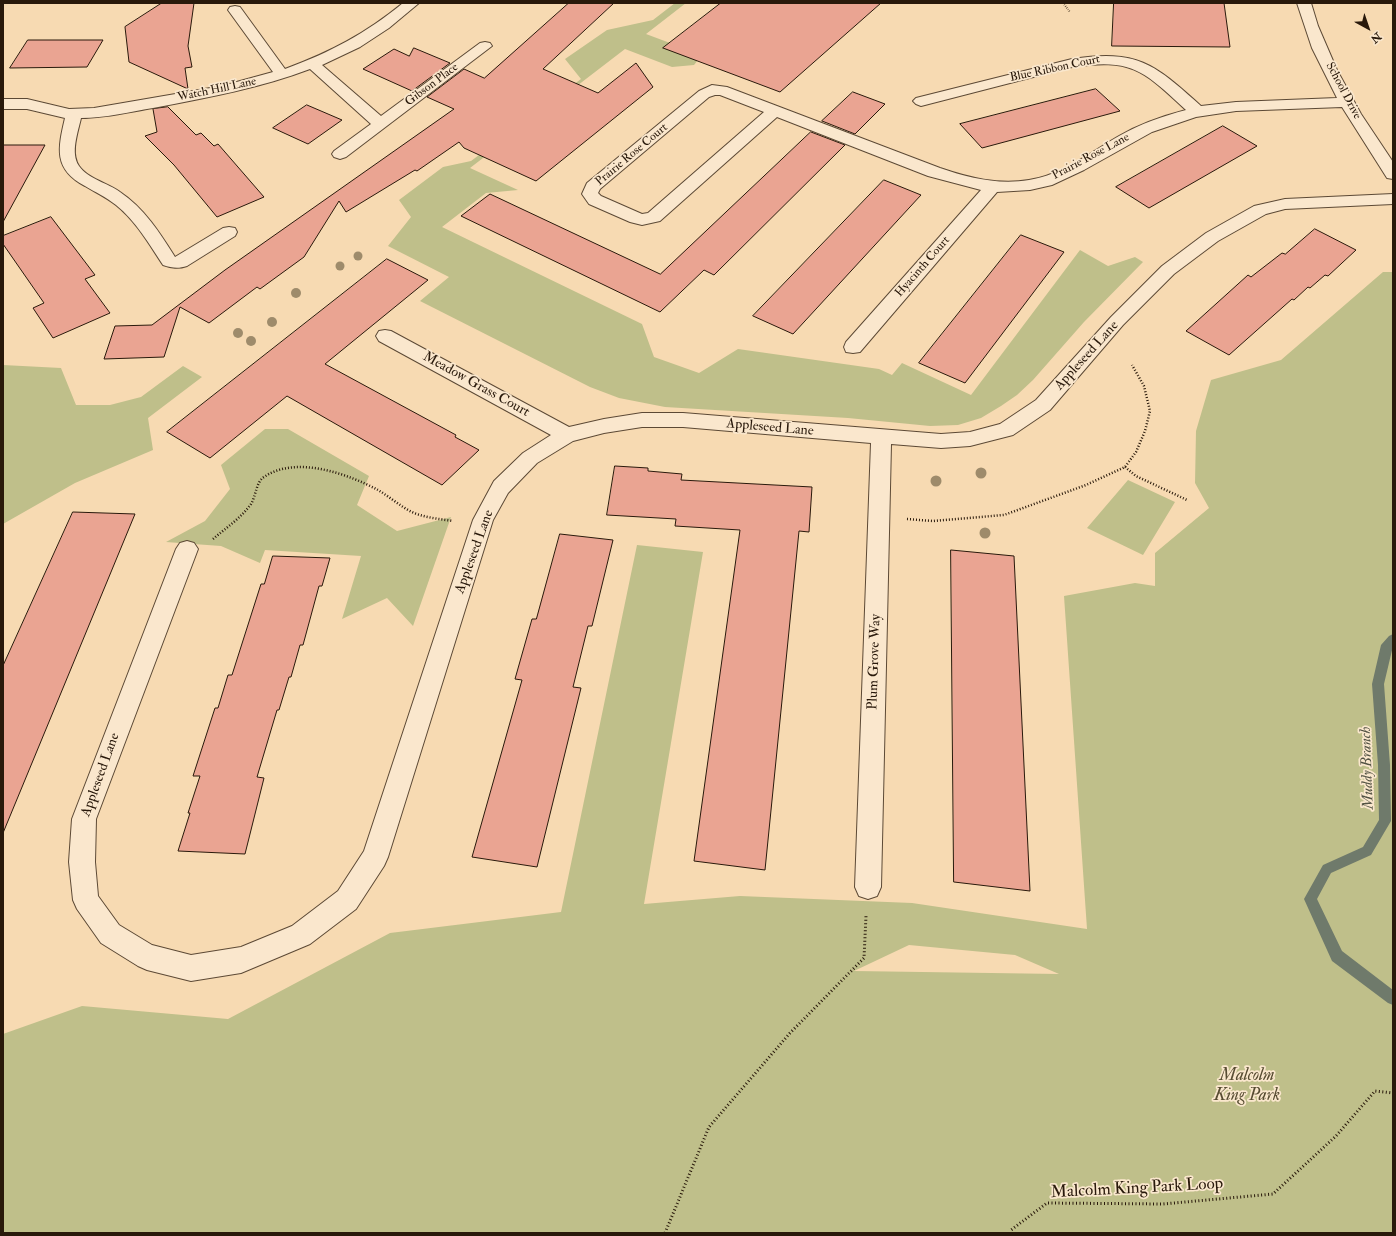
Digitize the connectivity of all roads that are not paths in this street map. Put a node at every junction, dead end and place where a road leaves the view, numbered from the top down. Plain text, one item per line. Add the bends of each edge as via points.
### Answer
1 (412, 3) edge
2 (1304, 3) edge
3 (235, 10) dead end
4 (485, 46) dead end
5 (313, 64) junction
6 (282, 75) junction
7 (921, 101) dead end
8 (1347, 102) junction
9 (3, 104) edge
10 (774, 111) junction
11 (1198, 112) junction
12 (74, 114) junction
13 (380, 124) junction
14 (340, 154) dead end
15 (1393, 174) edge
16 (992, 186) junction
17 (1393, 199) edge
18 (229, 232) dead end
19 (386, 336) dead end
20 (853, 347) dead end
21 (567, 435) junction
22 (881, 437) junction
23 (187, 549) road end
24 (868, 887) road end

1 - 5 street, Watch Hill Lane via 394,20 355,44
2 - 8 street, School Drive via 1309,22
3 - 6 street
4 - 13 street, Gibson Place
5 - 6 street, Watch Hill Lane
5 - 13 street
6 - 12 street, Watch Hill Lane via 200,95
7 - 11 street, Blue Ribbon Court via 1094,58 1112,58 1128,60 1145,68
8 - 11 street, Prairie Rose Lane via 1242,106
8 - 15 street, School Drive
9 - 12 street, Watch Hill Lane via 25,104
10 - 10 street, Prairie Rose Court via 722,90 707,92 593,187 590,194 595,200 636,218 642,220 654,217
10 - 16 street, Prairie Rose Lane via 934,172 961,181
11 - 16 street, Prairie Rose Lane via 1141,131 1054,178 1036,184 1013,187
12 - 18 street via 67,151 69,164 80,176 127,205 169,261 181,262
13 - 14 street, Gibson Place
16 - 20 street, Hyacinth Court
17 - 22 street, Appleseed Lane via 1285,204 1260,210 1212,237 1168,270 1117,321 1043,405 1006,430 970,439 941,441
19 - 21 street, Meadow Grass Court
21 - 22 street, Appleseed Lane via 642,420 683,420
21 - 23 street, Appleseed Lane via 530,458 501,487 483,520 375,857 347,900 301,935 241,960 191,968 147,957 110,934 86,900 82,862 84,819
22 - 24 street, Plum Grove Way

